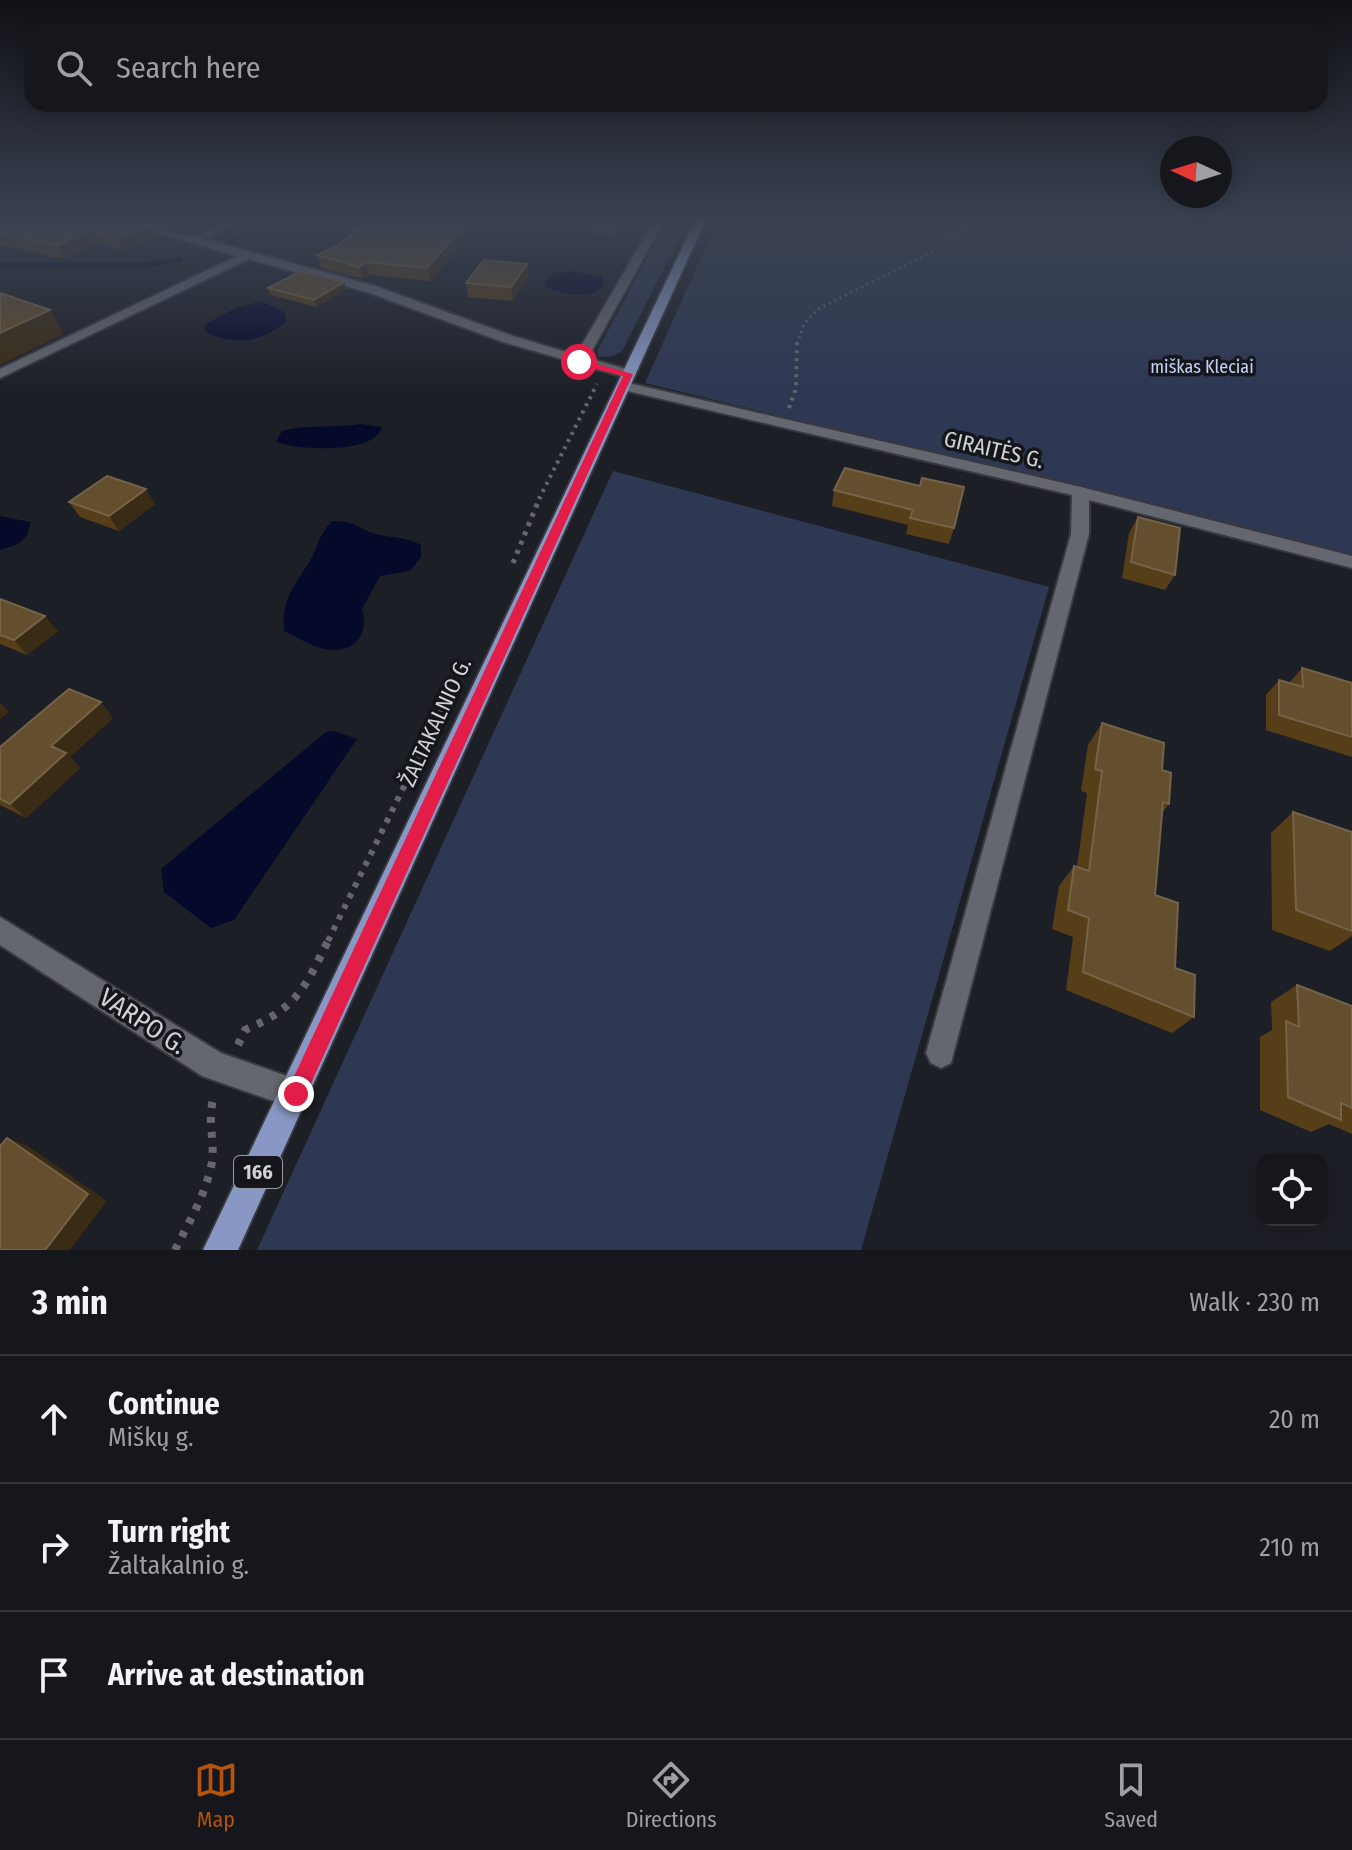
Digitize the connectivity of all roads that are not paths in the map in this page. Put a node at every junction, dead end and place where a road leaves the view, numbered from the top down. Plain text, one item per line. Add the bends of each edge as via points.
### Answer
1 (202, 277) edge
2 (325, 277) edge
3 (627, 277) edge
4 (674, 277) edge
5 (579, 362) junction
6 (0, 374) edge
7 (626, 380) junction
8 (1081, 492) junction
9 (1352, 562) edge
10 (0, 930) edge
11 (941, 1053) dead end
12 (296, 1094) junction
13 (220, 1250) edge

1 - 6 street
2 - 5 street, GIRAITĖS G.
3 - 5 street
4 - 7 main road, ŽALTAKALNIO G. / 166
5 - 7 street, GIRAITĖS G.
7 - 8 street, GIRAITĖS G.
7 - 12 main road, ŽALTAKALNIO G. / 166
8 - 9 street, GIRAITĖS G.
8 - 11 street via 1080,534
10 - 12 street, VARPO G. via 213,1065
12 - 13 main road, ŽALTAKALNIO G. / 166

